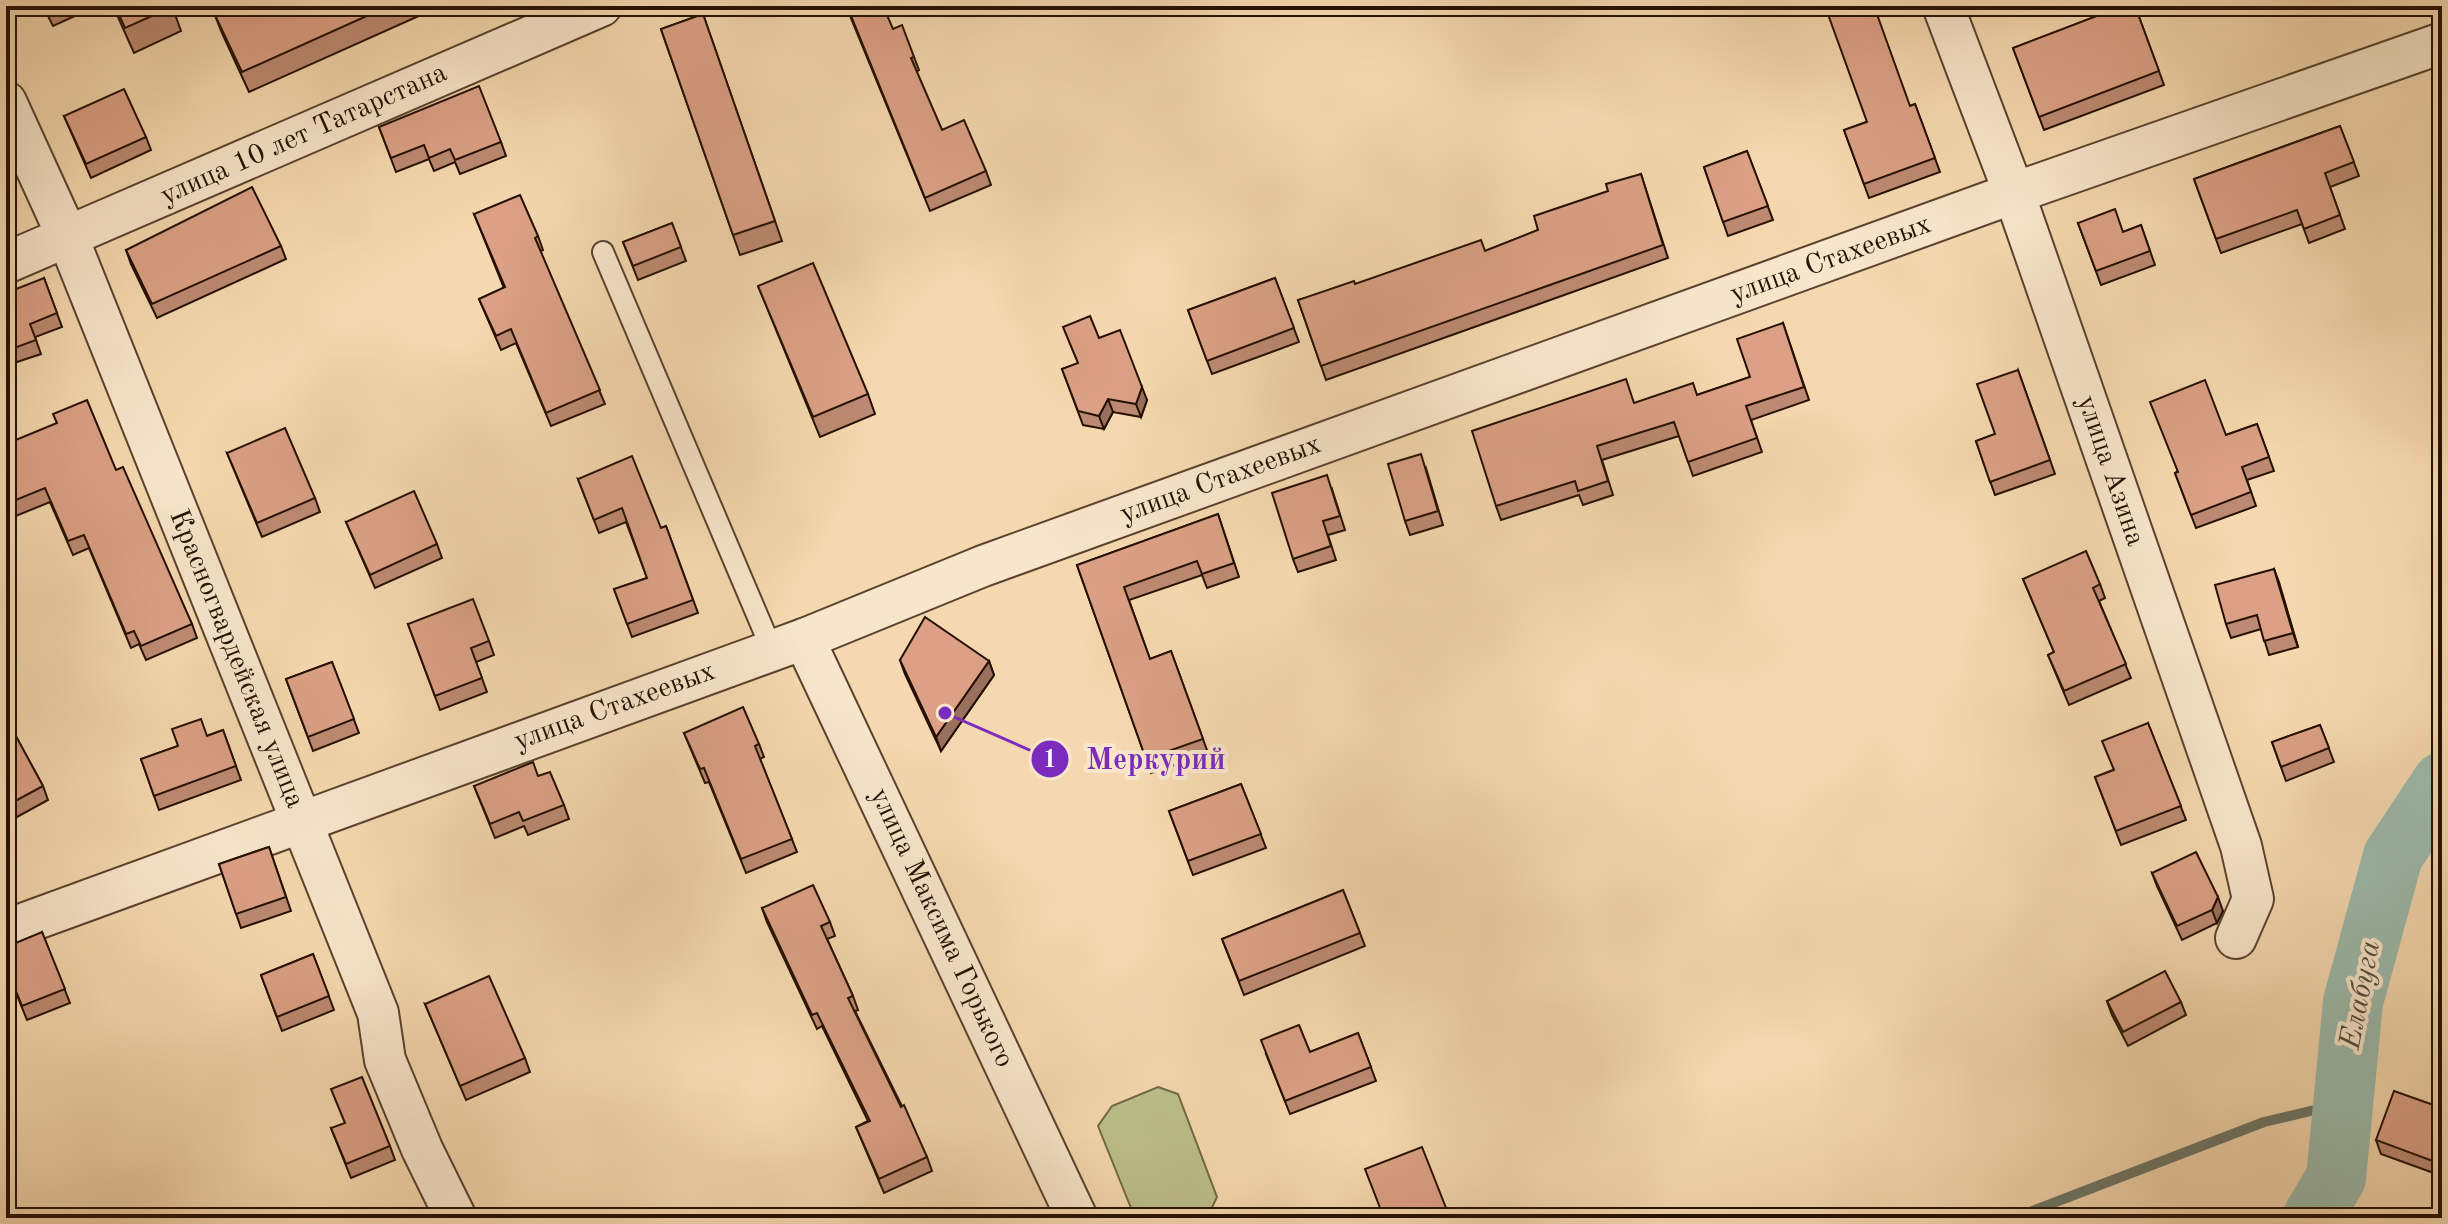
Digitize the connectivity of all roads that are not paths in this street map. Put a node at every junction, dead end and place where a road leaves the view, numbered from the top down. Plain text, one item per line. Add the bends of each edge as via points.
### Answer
1 (601, 6) edge
2 (1943, 6) edge
3 (2442, 43) edge
4 (6, 102) edge
5 (2014, 193) junction
6 (68, 238) junction
7 (603, 252) dead end
8 (6, 263) edge
9 (788, 644) junction
10 (301, 820) junction
11 (6, 930) edge
12 (2236, 938) dead end
13 (456, 1218) edge
14 (1077, 1218) edge

1 - 6 street, улица 10 лет Татарстана
2 - 5 street, улица Азина
3 - 5 street, улица Стахеевых
4 - 6 street, Красногвардейская улица
5 - 9 street, улица Стахеевых via 983,566
5 - 12 street, улица Азина via 2241,846 2253,899
6 - 8 street, улица 10 лет Татарстана
6 - 10 street, Красногвардейская улица
7 - 9 lane
9 - 10 street, улица Стахеевых
9 - 14 street, улица Максима Горького
10 - 11 street, улица Стахеевых
10 - 13 street, Красногвардейская улица via 378,1013 385,1060

